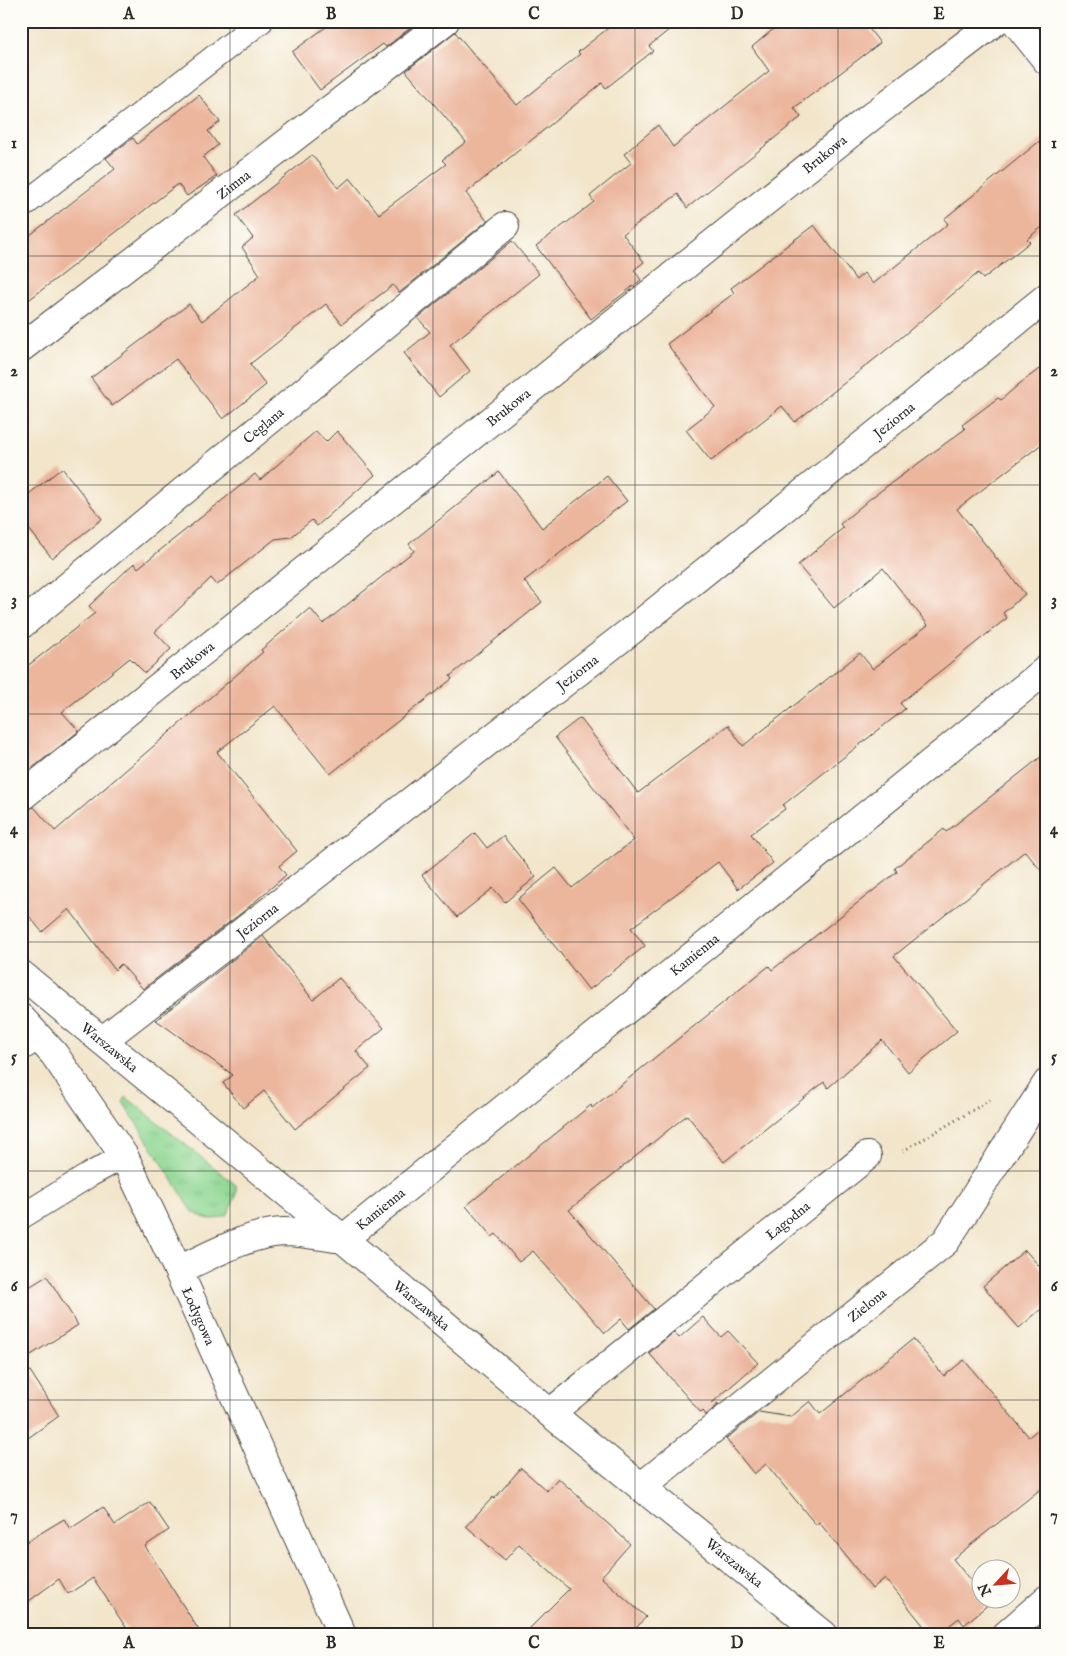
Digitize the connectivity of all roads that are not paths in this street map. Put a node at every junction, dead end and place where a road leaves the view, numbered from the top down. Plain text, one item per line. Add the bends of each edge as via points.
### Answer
1 (261, 21) edge
2 (445, 21) edge
3 (996, 21) edge
4 (1015, 21) edge
5 (1047, 61) edge
6 (21, 208) edge
7 (506, 226) dead end
8 (1047, 297) edge
9 (21, 348) edge
10 (21, 625) edge
11 (1047, 669) edge
12 (21, 797) edge
13 (21, 974) edge
14 (27, 1035) edge
15 (103, 1040) junction
16 (1047, 1083) edge
17 (124, 1156) junction
18 (867, 1156) road end
19 (21, 1217) edge
20 (343, 1239) junction
21 (178, 1270) junction
22 (550, 1414) junction
23 (641, 1486) junction
24 (1047, 1599) edge
25 (342, 1635) edge
26 (824, 1635) edge
27 (1006, 1635) edge

1 - 6 lane
2 - 9 street, Zimna
3 - 12 street, Brukowa via 872,116
4 - 5 street
7 - 10 street, Ceglana
8 - 15 street, Jeziorna via 642,623
11 - 20 street, Kamienna
13 - 15 street, Warszawska
14 - 17 street, Łodygowa via 54,1054
15 - 20 street, Warszawska
16 - 23 street, Zielona via 946,1241
17 - 19 lane
17 - 21 street, Łodygowa
18 - 22 street, Łagodna
20 - 21 street via 284,1232 266,1235 248,1239
20 - 22 street, Warszawska
21 - 25 street, Łodygowa
22 - 23 street, Warszawska
23 - 26 street, Warszawska
24 - 27 street

